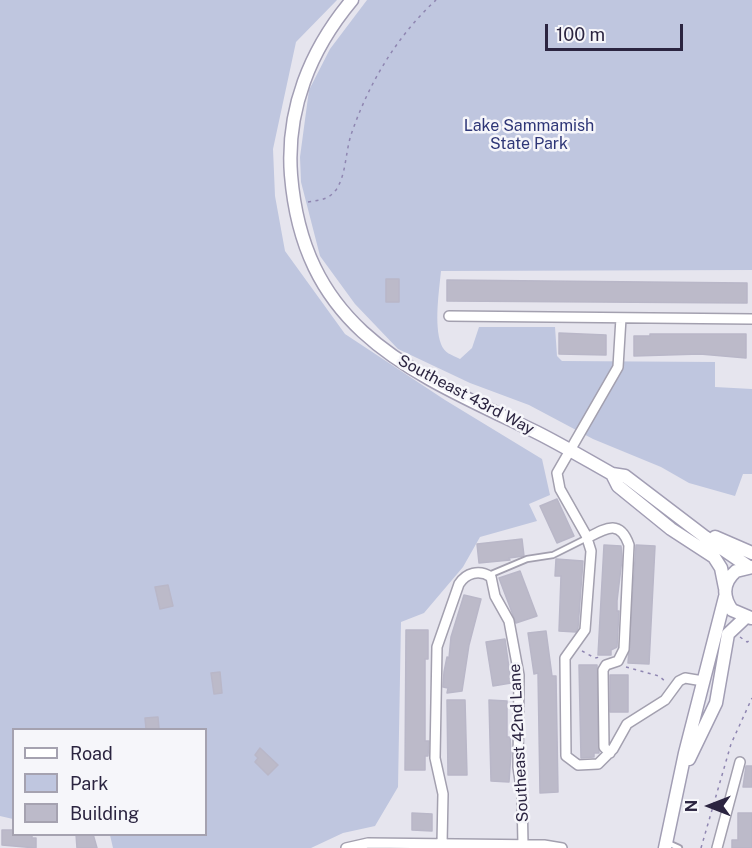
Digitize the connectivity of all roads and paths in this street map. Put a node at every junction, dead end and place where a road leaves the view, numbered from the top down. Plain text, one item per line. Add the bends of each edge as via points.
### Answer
1 (352, 0) edge
2 (436, 0) edge
3 (293, 204) junction
4 (449, 316) dead end
5 (621, 318) junction
6 (752, 319) edge
7 (568, 449) junction
8 (612, 474) junction
9 (692, 527) junction
10 (587, 538) junction
11 (752, 553) edge
12 (751, 567) edge
13 (489, 575) junction
14 (725, 592) junction
15 (749, 618) edge
16 (752, 639) edge
17 (746, 641) dead end
18 (703, 681) junction
19 (752, 698) edge
20 (610, 753) junction
21 (741, 762) dead end
22 (681, 777) junction
23 (442, 844) junction
24 (397, 845) edge
25 (523, 845) junction
26 (666, 845) edge
27 (346, 848) edge
28 (562, 848) edge
29 (679, 848) edge
30 (701, 848) edge
31 (717, 848) edge

1 - 3 main road, Southeast 43rd Way via 312,61 296,104 290,163
2 - 3 path via 388,55 363,102 351,134 342,180 335,191 328,199
3 - 7 main road, Southeast 43rd Way via 303,244 322,283 349,319 372,340 416,373
4 - 5 street
5 - 6 street
5 - 7 street via 618,367
7 - 8 main road, Southeast 43rd Way
7 - 10 street via 556,477
8 - 9 main road, Southeast 43rd Way via 625,476
8 - 14 main road, Southeast 43rd Way via 618,486 717,560
9 - 11 main road
9 - 12 main road, Southeast 43rd Way
10 - 13 lane via 553,555 527,559
10 - 20 street via 611,528 619,529 629,545 624,649 618,661 603,670 604,747
10 - 20 street via 591,551 585,630 565,658 566,756 573,764 588,766 598,764
12 - 14 main road via 731,575
13 - 23 street via 471,573 459,584 436,647 435,758 444,794
13 - 25 street, Southeast 42nd Lane via 509,621 519,675 518,767
14 - 15 main road via 732,610
14 - 18 main road
15 - 22 main road via 731,630 725,642 716,703
16 - 17 path
18 - 20 street via 679,681 664,700 627,724
18 - 22 main road
19 - 30 path via 731,744
21 - 31 street
22 - 26 main road
23 - 24 street
23 - 25 street
24 - 27 street via 361,843
25 - 28 street
26 - 29 lane

